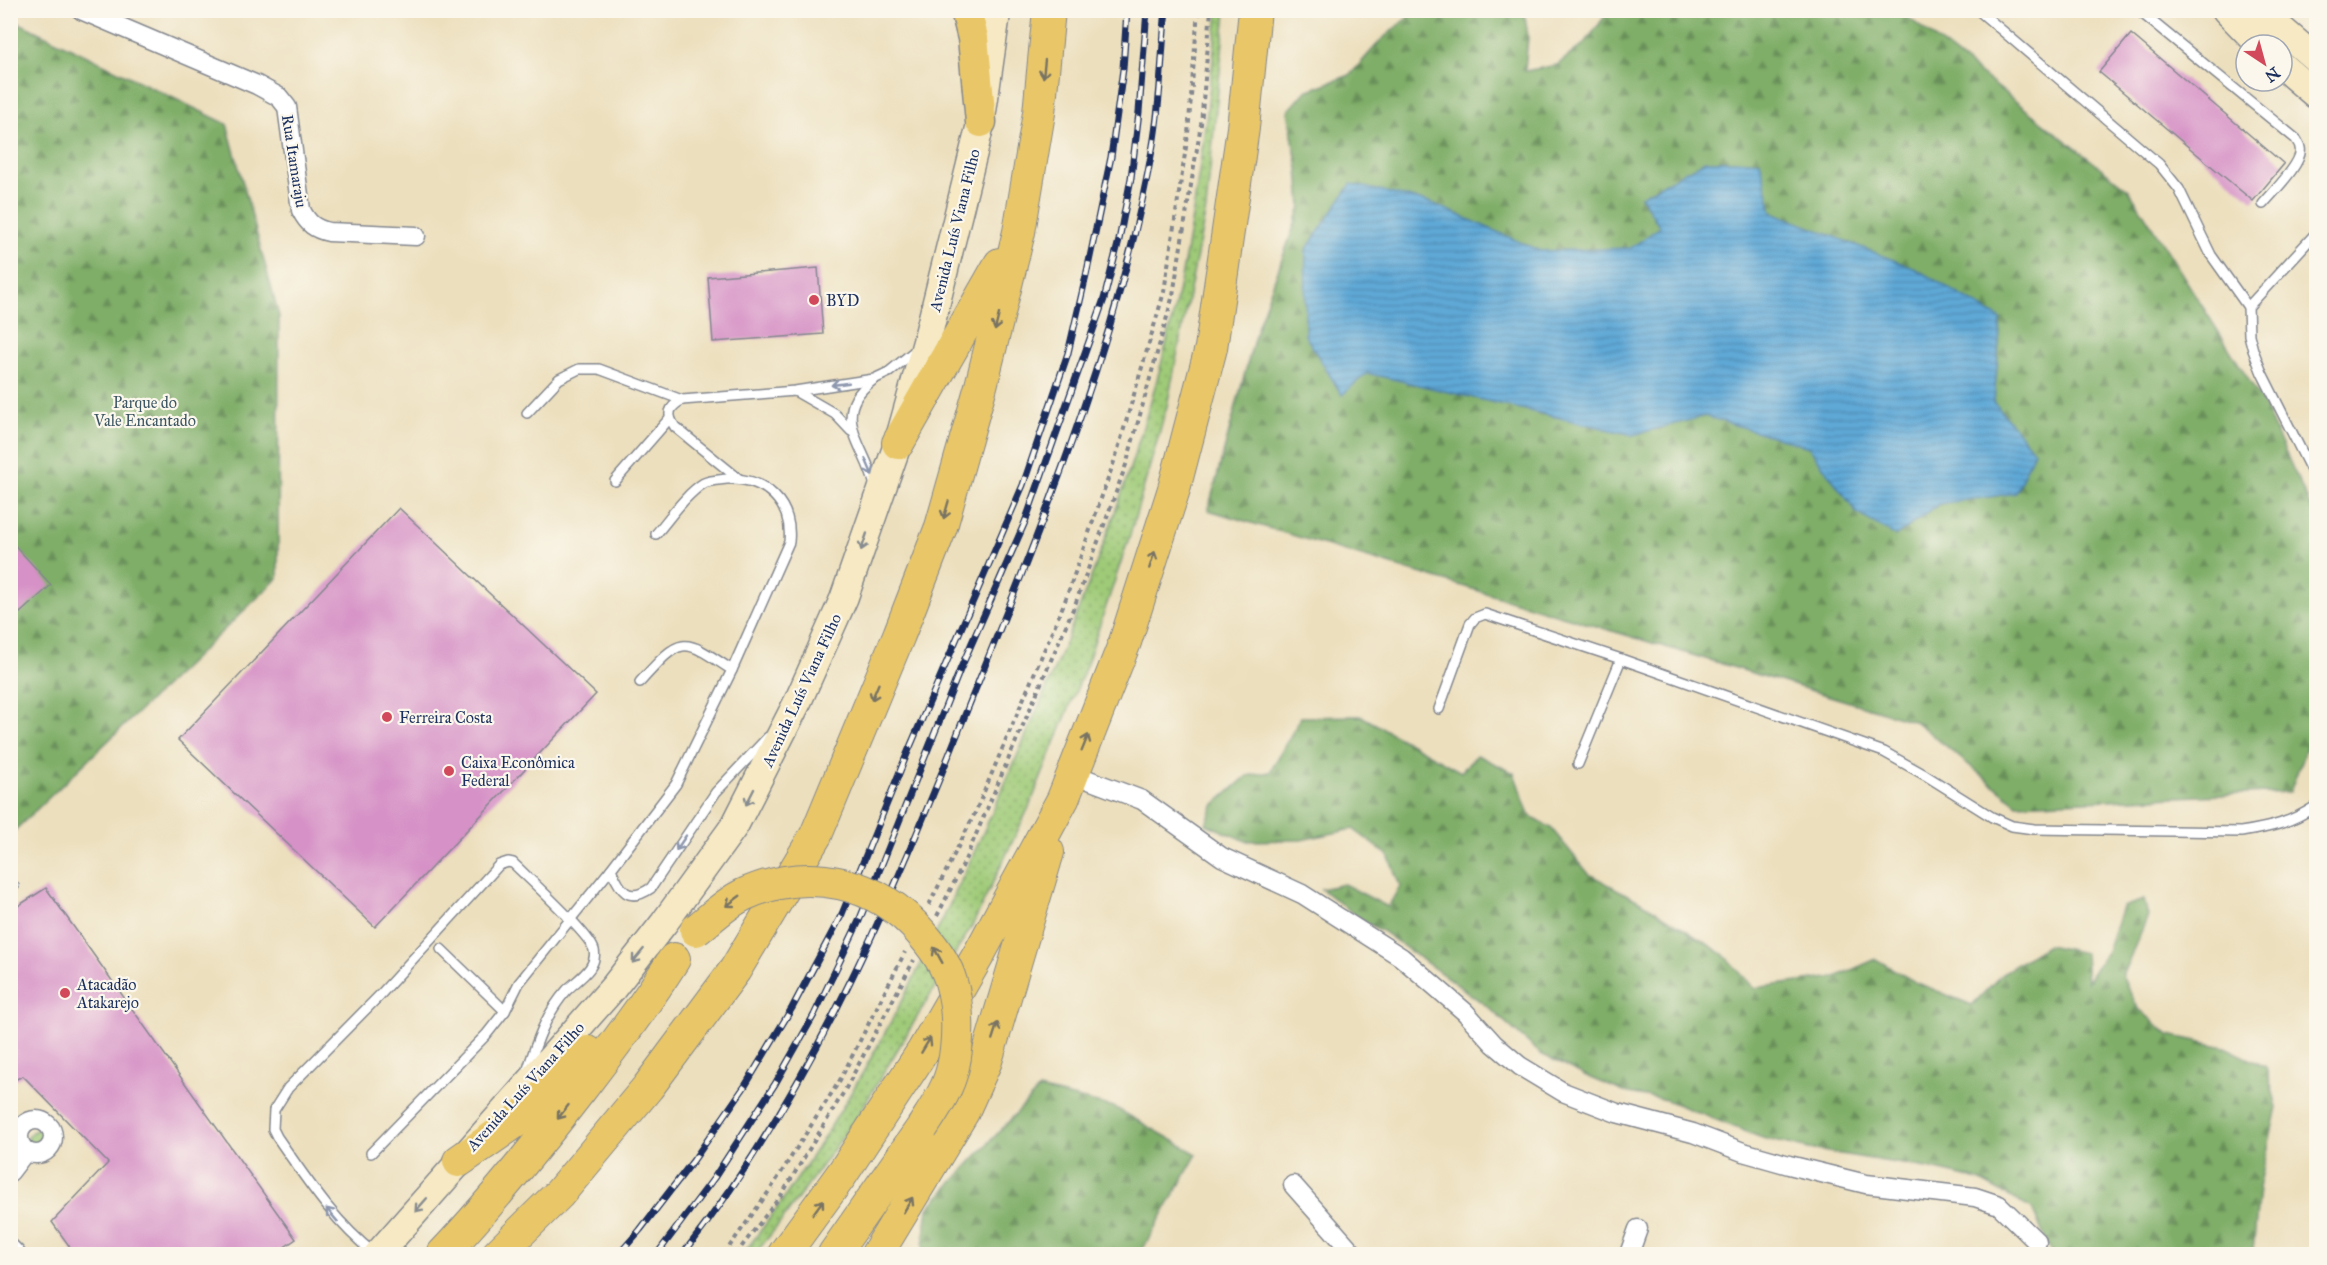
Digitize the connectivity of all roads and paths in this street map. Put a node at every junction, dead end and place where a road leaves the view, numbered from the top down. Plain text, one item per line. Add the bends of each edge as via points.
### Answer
1 (81, 10) edge
2 (966, 10) edge
3 (997, 10) edge
4 (1049, 10) edge
5 (1198, 10) edge
6 (1210, 10) edge
7 (1255, 10) edge
8 (1978, 10) edge
9 (2138, 10) edge
10 (2226, 10) edge
11 (2259, 10) edge
12 (2248, 33) edge
13 (2276, 33) edge
14 (2294, 52) edge
15 (2316, 59) edge
16 (2294, 76) edge
17 (2316, 95) edge
18 (981, 122) junction
19 (2263, 204) dead end
20 (1019, 232) junction
21 (2316, 233) edge
22 (416, 236) dead end
23 (2248, 307) junction
24 (927, 340) junction
25 (874, 379) junction
26 (795, 391) junction
27 (682, 400) junction
28 (527, 413) dead end
29 (669, 419) junction
30 (854, 436) junction
31 (898, 443) junction
32 (739, 478) junction
33 (2316, 480) edge
34 (615, 481) dead end
35 (879, 499) junction
36 (656, 534) dead end
37 (1621, 658) junction
38 (732, 670) junction
39 (640, 682) dead end
40 (798, 701) junction
41 (1439, 709) dead end
42 (1578, 764) dead end
43 (1068, 786) junction
44 (2316, 806) edge
45 (611, 869) junction
46 (927, 909) dead end
47 (569, 918) junction
48 (932, 925) dead end
49 (910, 941) dead end
50 (441, 950) dead end
51 (917, 954) dead end
52 (674, 959) junction
53 (505, 1011) junction
54 (520, 1095) junction
55 (26, 1151) dead end
56 (371, 1153) dead end
57 (459, 1161) junction
58 (10, 1172) edge
59 (1293, 1185) dead end
60 (1638, 1229) dead end
61 (2037, 1242) dead end
62 (10, 1248) edge
63 (16, 1254) edge
64 (376, 1254) edge
65 (443, 1254) edge
66 (498, 1254) edge
67 (724, 1254) edge
68 (736, 1254) edge
69 (784, 1254) edge
70 (834, 1254) edge
71 (877, 1254) edge
72 (1354, 1254) edge
73 (1629, 1254) edge

1 - 22 street, Rua Itamaraju via 279,97 287,107 301,210 316,229
2 - 18 main road via 973,38
3 - 18 main road, Avenida Luís Viana Filho
4 -> 20 highway via 1039,113
5 - 46 path via 1188,134 1164,292 1116,456 1065,601 975,813
6 - 48 path via 1201,124 1173,295 1127,462 1076,602 962,867
43 -> 7 highway via 1125,642 1174,489 1211,348 1243,128
8 - 23 lane via 2158,164 2179,189 2211,255
9 - 19 lane via 2296,139 2301,148 2295,166
10 - 12 main road
11 - 13 main road
14 - 15 main road
16 - 17 main road
18 - 24 main road, Avenida Luís Viana Filho
20 - 31 highway
20 -> 66 highway via 941,526 816,835 735,970 648,1087 558,1194
21 - 23 lane
23 - 33 lane via 2249,335 2256,358
24 - 25 lane via 889,372
24 - 31 main road, Avenida Luís Viana Filho
25 -> 26 lane
25 - 30 lane via 861,389 850,414
26 - 27 lane
26 - 30 lane via 835,414
27 - 28 lane via 599,369 579,369 559,379
27 - 29 lane via 669,411
29 - 32 lane
29 - 34 lane
30 -> 35 lane
31 - 35 main road, Avenida Luís Viana Filho
32 - 36 lane via 706,482
32 - 38 lane via 756,482 772,493 790,525 789,542
35 -> 40 main road, Avenida Luís Viana Filho via 844,598
37 - 41 lane via 1479,615 1470,624
37 - 42 lane
37 - 44 lane via 1884,753 2012,826 2241,832 2296,819
38 - 39 lane via 698,647 681,646 662,658
38 - 45 lane via 676,784
40 -> 45 lane via 716,792 651,888 634,896 626,893 618,886
40 -> 54 main road, Avenida Luís Viana Filho via 735,825 613,988
43 - 61 street via 1142,800 1222,857 1302,894 1401,957 1465,1012 1503,1052 1563,1092 1617,1113 1684,1130 1800,1168 1866,1184 1974,1197 1999,1205
69 -> 43 highway via 923,1051
71 -> 43 highway via 963,1112 986,1061
45 - 47 lane
47 - 53 lane via 519,983
47 - 54 lane via 591,943 594,960 565,992 544,1025
64 -> 47 lane via 332,1215 277,1137 273,1129 274,1110 288,1088 500,865 513,863
49 - 67 path via 840,1080
50 - 53 lane
51 - 68 path via 845,1090 788,1185
52 - 57 highway via 567,1074 518,1120
52 -> 65 highway via 649,999 564,1111
70 -> 52 highway, bridge via 940,1100 953,1068 956,1014 951,981 937,950 909,918 883,898 851,884 807,880 775,883 741,895 696,930
53 - 56 lane
54 - 57 main road, Avenida Luís Viana Filho
55 - 58 street
57 -> 64 main road, Avenida Luís Viana Filho
59 - 72 street
60 - 73 street
62 - 63 street

